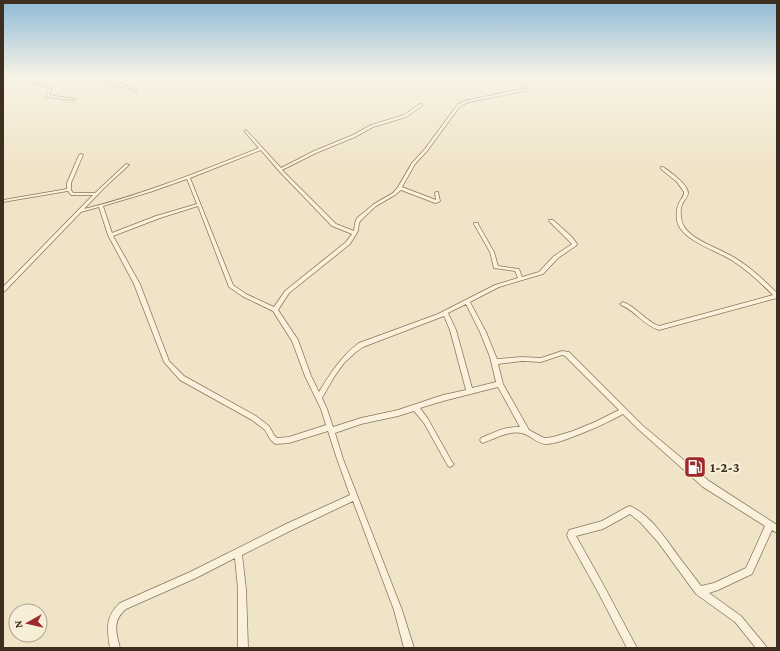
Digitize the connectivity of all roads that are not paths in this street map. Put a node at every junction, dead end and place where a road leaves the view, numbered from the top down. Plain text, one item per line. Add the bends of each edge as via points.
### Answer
1 (419, 106) edge
2 (457, 106) edge
3 (246, 131) dead end
4 (260, 149) junction
5 (81, 155) dead end
6 (127, 165) dead end
7 (662, 168) dead end
8 (280, 170) junction
9 (188, 177) junction
10 (400, 188) junction
11 (69, 190) junction
12 (436, 192) dead end
13 (96, 194) junction
14 (3, 200) edge
15 (198, 205) junction
16 (101, 206) junction
17 (80, 211) junction
18 (551, 221) dead end
19 (476, 224) dead end
20 (354, 233) junction
21 (110, 234) junction
22 (521, 279) junction
23 (3, 290) edge
24 (777, 296) edge
25 (467, 302) junction
26 (623, 304) dead end
27 (275, 310) junction
28 (445, 313) junction
29 (495, 362) junction
30 (500, 384) junction
31 (470, 391) junction
32 (319, 398) junction
33 (415, 407) junction
34 (623, 411) junction
35 (330, 429) junction
36 (526, 431) junction
37 (483, 440) dead end
38 (450, 464) dead end
39 (354, 497) junction
40 (774, 527) edge
41 (238, 553) junction
42 (699, 592) junction
43 (114, 648) edge
44 (243, 648) edge
45 (409, 648) edge
46 (632, 648) edge
47 (762, 648) edge

1 - 8 street via 405,116 372,126
2 - 10 street via 413,164
3 - 4 street
4 - 8 street
4 - 9 street
5 - 11 street via 69,183
6 - 13 street
7 - 24 street via 686,192 680,206 683,230 728,255
8 - 20 street via 331,222
9 - 15 street
9 - 16 street
10 - 12 street via 436,202
10 - 20 street via 359,219
11 - 13 street via 72,194
11 - 14 street
13 - 17 street
15 - 21 street
15 - 27 street via 231,286
16 - 17 street
16 - 21 street
17 - 23 street
18 - 22 street via 573,241 574,245 556,257 541,273
19 - 22 street via 492,252 496,267 517,270
20 - 27 street via 345,246 288,292
21 - 35 street via 137,284 164,356 177,374 254,418 267,428 276,441
22 - 25 street via 491,288
24 - 26 street via 659,328
25 - 28 street
25 - 29 street
27 - 32 street via 295,340
28 - 31 street via 453,330
28 - 32 street via 356,348 337,367
29 - 30 street
29 - 34 street via 545,359 565,353
30 - 31 street
30 - 36 street
31 - 33 street
32 - 35 street
33 - 35 street
33 - 38 street via 426,421
34 - 36 street via 600,423 552,440 541,440
34 - 40 street via 706,484
35 - 39 street
36 - 37 street via 513,430
39 - 41 street
39 - 45 street via 398,610
40 - 42 street via 749,571
41 - 43 street via 121,607 112,622
41 - 44 street via 242,589
42 - 46 street via 661,539 633,511 628,510 603,525 572,533 574,542
42 - 47 street via 738,619

